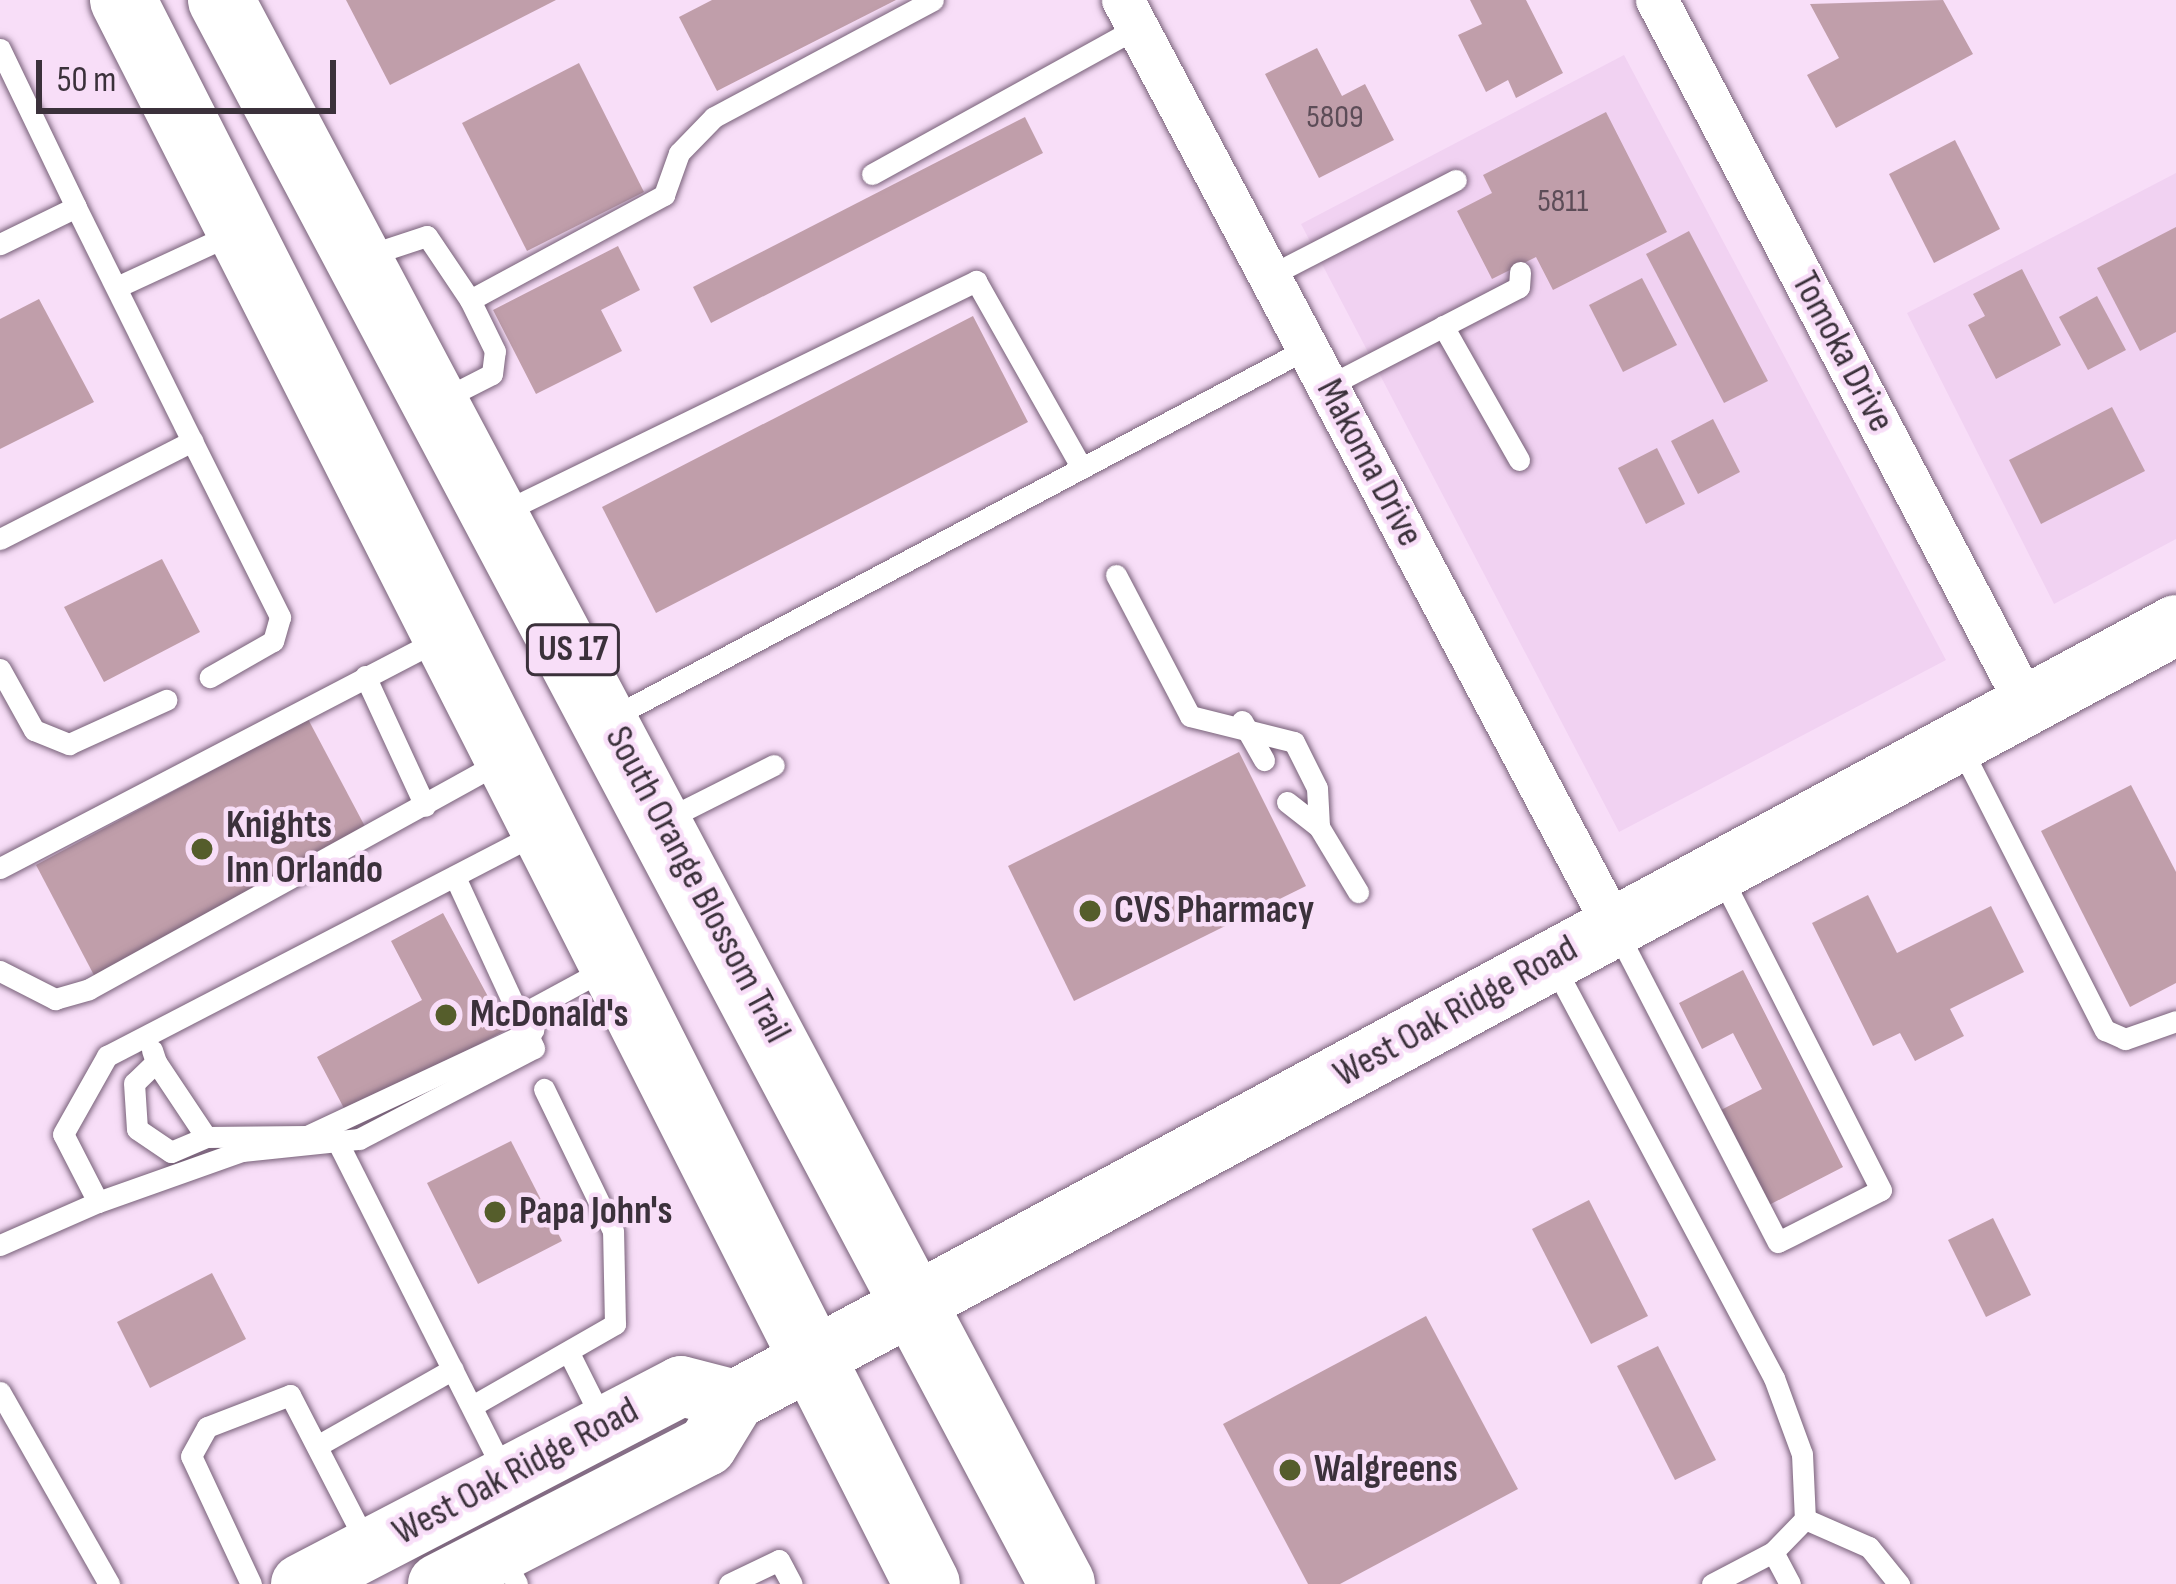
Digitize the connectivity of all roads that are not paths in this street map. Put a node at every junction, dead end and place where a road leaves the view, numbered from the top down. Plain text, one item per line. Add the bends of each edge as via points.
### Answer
1 (123, 0) edge
2 (221, 0) edge
3 (933, 0) edge
4 (1657, 0) edge
5 (1131, 14) edge
6 (0, 50) edge
7 (8, 93) edge
8 (872, 175) dead end
9 (1456, 180) dead end
10 (76, 207) junction
11 (241, 230) junction
12 (0, 244) edge
13 (358, 259) junction
14 (1520, 272) dead end
15 (1269, 276) junction
16 (117, 287) junction
17 (470, 300) junction
18 (1443, 326) junction
19 (1308, 348) junction
20 (1328, 386) junction
21 (438, 402) junction
22 (192, 441) junction
23 (1519, 460) dead end
24 (1082, 468) junction
25 (500, 513) junction
26 (0, 538) edge
27 (1116, 575) dead end
28 (2176, 625) edge
29 (440, 639) junction
30 (0, 669) edge
31 (364, 676) junction
32 (210, 677) dead end
33 (166, 700) dead end
34 (2026, 704) junction
35 (609, 718) junction
36 (1242, 721) junction
37 (1957, 741) junction
38 (1264, 760) dead end
39 (500, 762) junction
40 (774, 765) dead end
41 (1287, 802) dead end
42 (425, 806) junction
43 (663, 821) junction
44 (1319, 827) junction
45 (537, 832) junction
46 (0, 868) edge
47 (1718, 870) junction
48 (455, 877) junction
49 (1358, 892) dead end
50 (1614, 926) junction
51 (1551, 960) junction
52 (608, 968) junction
53 (0, 971) edge
54 (529, 1021) junction
55 (2176, 1021) edge
56 (146, 1033) junction
57 (157, 1062) junction
58 (544, 1089) dead end
59 (206, 1137) junction
60 (339, 1145) junction
61 (98, 1202) junction
62 (0, 1245) edge
63 (917, 1305) junction
64 (569, 1354) junction
65 (811, 1361) junction
66 (453, 1369) junction
67 (0, 1393) edge
68 (735, 1400) junction
69 (472, 1406) junction
70 (605, 1425) junction
71 (317, 1446) junction
72 (506, 1477) junction
73 (1805, 1519) junction
74 (369, 1548) junction
75 (1773, 1552) junction
76 (84, 1555) junction
77 (509, 1568) edge
78 (83, 1584) edge
79 (110, 1584) edge
80 (251, 1584) edge
81 (301, 1584) edge
82 (438, 1584) edge
83 (729, 1584) edge
84 (792, 1584) edge
85 (927, 1584) edge
86 (1062, 1584) edge
87 (1712, 1584) edge
88 (1790, 1584) edge
89 (1899, 1584) edge

1 - 11 main road, US 17
2 - 13 main road, South Orange Blossom Trail / US 17
3 - 17 lane via 714,117 679,153 664,195
4 - 34 street, Tomoka Drive
5 - 8 lane
5 - 15 street, Makoma Drive
6 - 7 lane
7 - 10 lane
9 - 15 lane
10 - 12 lane
10 - 16 lane
11 - 16 lane
11 - 29 main road, US 17
13 - 17 lane via 427,236
13 - 21 main road, South Orange Blossom Trail / US 17
14 - 18 lane via 1519,287
15 - 19 street, Makoma Drive
16 - 22 lane
17 - 21 lane via 495,350 492,374
18 - 20 lane
18 - 23 lane
19 - 20 street, Makoma Drive
19 - 24 lane
20 - 50 street, Makoma Drive
21 - 25 main road, South Orange Blossom Trail / US 17
22 - 26 lane
22 - 32 lane via 280,617 273,640
24 - 25 lane via 976,281
24 - 35 lane
25 - 35 main road, South Orange Blossom Trail / US 17
27 - 36 lane via 1190,716
28 - 34 main road, West Oak Ridge Road
29 - 31 lane
29 - 39 main road, US 17
30 - 33 lane via 34,730 69,744
31 - 42 lane
31 - 46 lane
34 - 37 main road, West Oak Ridge Road
35 - 43 main road, South Orange Blossom Trail / US 17
36 - 38 lane
36 - 44 lane via 1294,742 1317,788
37 - 47 main road, West Oak Ridge Road
37 - 55 lane via 2105,1030 2125,1039
39 - 42 lane
39 - 45 main road, US 17
40 - 43 lane
41 - 44 lane
42 - 53 lane via 89,988 55,999
43 - 63 main road, South Orange Blossom Trail / US 17
44 - 49 lane
45 - 48 lane
45 - 52 main road, US 17
47 - 50 main road, West Oak Ridge Road
47 - 50 lane via 1881,1190 1778,1242
48 - 54 lane
48 - 56 lane
50 - 51 main road, West Oak Ridge Road
51 - 63 main road, West Oak Ridge Road
51 - 73 lane via 1774,1378 1802,1454
52 - 54 lane
52 - 65 main road, US 17
54 - 59 lane via 337,1130
54 - 60 lane via 534,1048
56 - 57 lane
56 - 61 lane via 107,1056 63,1134
57 - 59 lane via 183,1118
57 - 59 lane via 134,1083 137,1129 171,1151
58 - 64 lane via 613,1231 615,1324
60 - 61 lane via 242,1150
60 - 66 lane
61 - 62 lane
63 - 65 main road, West Oak Ridge Road
63 - 86 main road, South Orange Blossom Trail / US 17
64 - 69 lane
64 - 70 lane
65 - 68 main road, West Oak Ridge Road
65 - 85 main road, US 17
66 - 69 lane
66 - 71 lane
67 - 76 lane
68 - 70 main road, West Oak Ridge Road via 681,1385
68 - 77 main road, West Oak Ridge Road via 706,1446
69 - 72 lane
70 - 72 main road, West Oak Ridge Road
71 - 74 lane
71 - 80 lane via 290,1395 208,1427 190,1456
72 - 74 main road, West Oak Ridge Road
73 - 75 lane
73 - 89 lane via 1869,1546
74 - 81 main road, West Oak Ridge Road
75 - 87 lane
75 - 88 lane
76 - 78 lane
76 - 79 lane
77 - 82 main road, West Oak Ridge Road
83 - 84 lane via 779,1560

